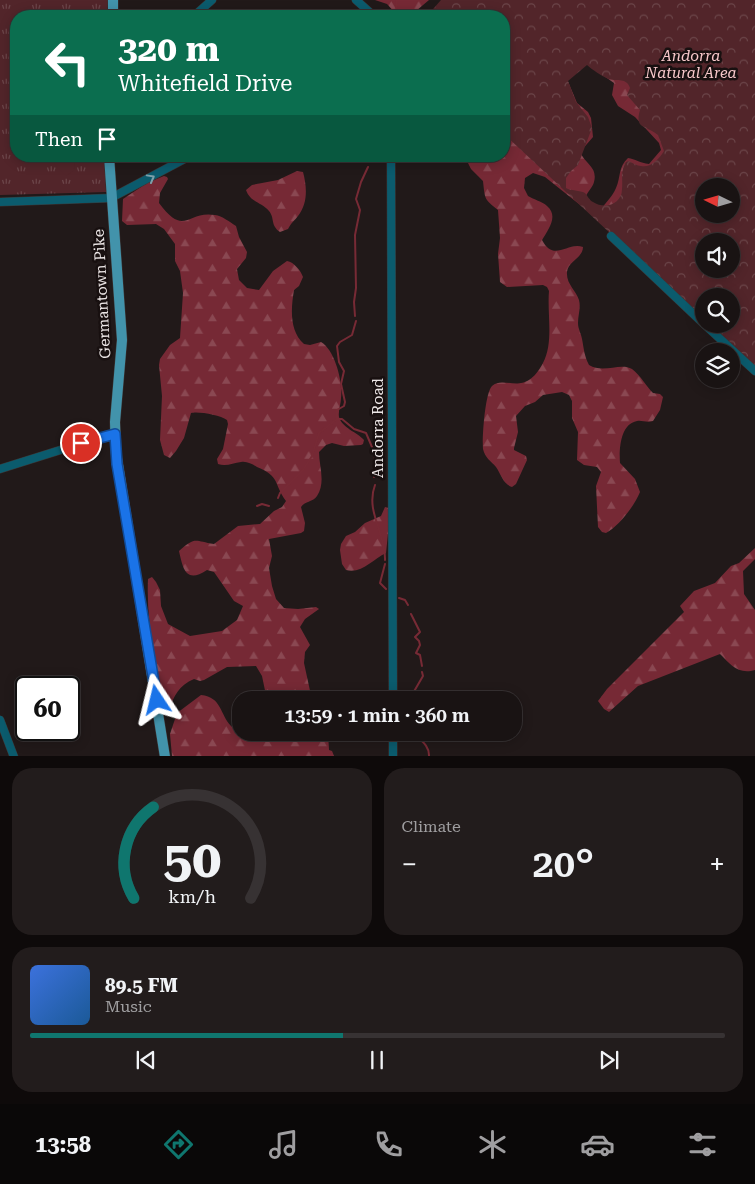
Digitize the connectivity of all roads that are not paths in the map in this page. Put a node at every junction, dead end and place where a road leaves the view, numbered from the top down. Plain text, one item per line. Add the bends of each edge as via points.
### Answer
1 (212, 0) edge
2 (356, 0) edge
3 (201, 10) edge
4 (367, 10) edge
5 (108, 162) edge
6 (179, 162) edge
7 (391, 162) edge
8 (111, 198) junction
9 (0, 202) edge
10 (611, 236) dead end
11 (695, 315) edge
12 (714, 333) edge
13 (755, 371) edge
14 (115, 434) junction
15 (0, 469) edge
16 (393, 691) edge
17 (0, 720) edge
18 (393, 741) edge
19 (14, 756) edge
20 (165, 756) edge
21 (393, 756) edge

1 - 3 street
2 - 4 street
5 - 8 main road, Germantown Pike
8 -> 6 street
7 - 16 street, Andorra Road
8 - 9 street
8 - 14 main road, Germantown Pike via 122,340
10 - 11 street
12 - 13 street
14 - 15 street
14 - 20 main road, Germantown Pike via 117,464
17 - 19 street
18 - 21 street

